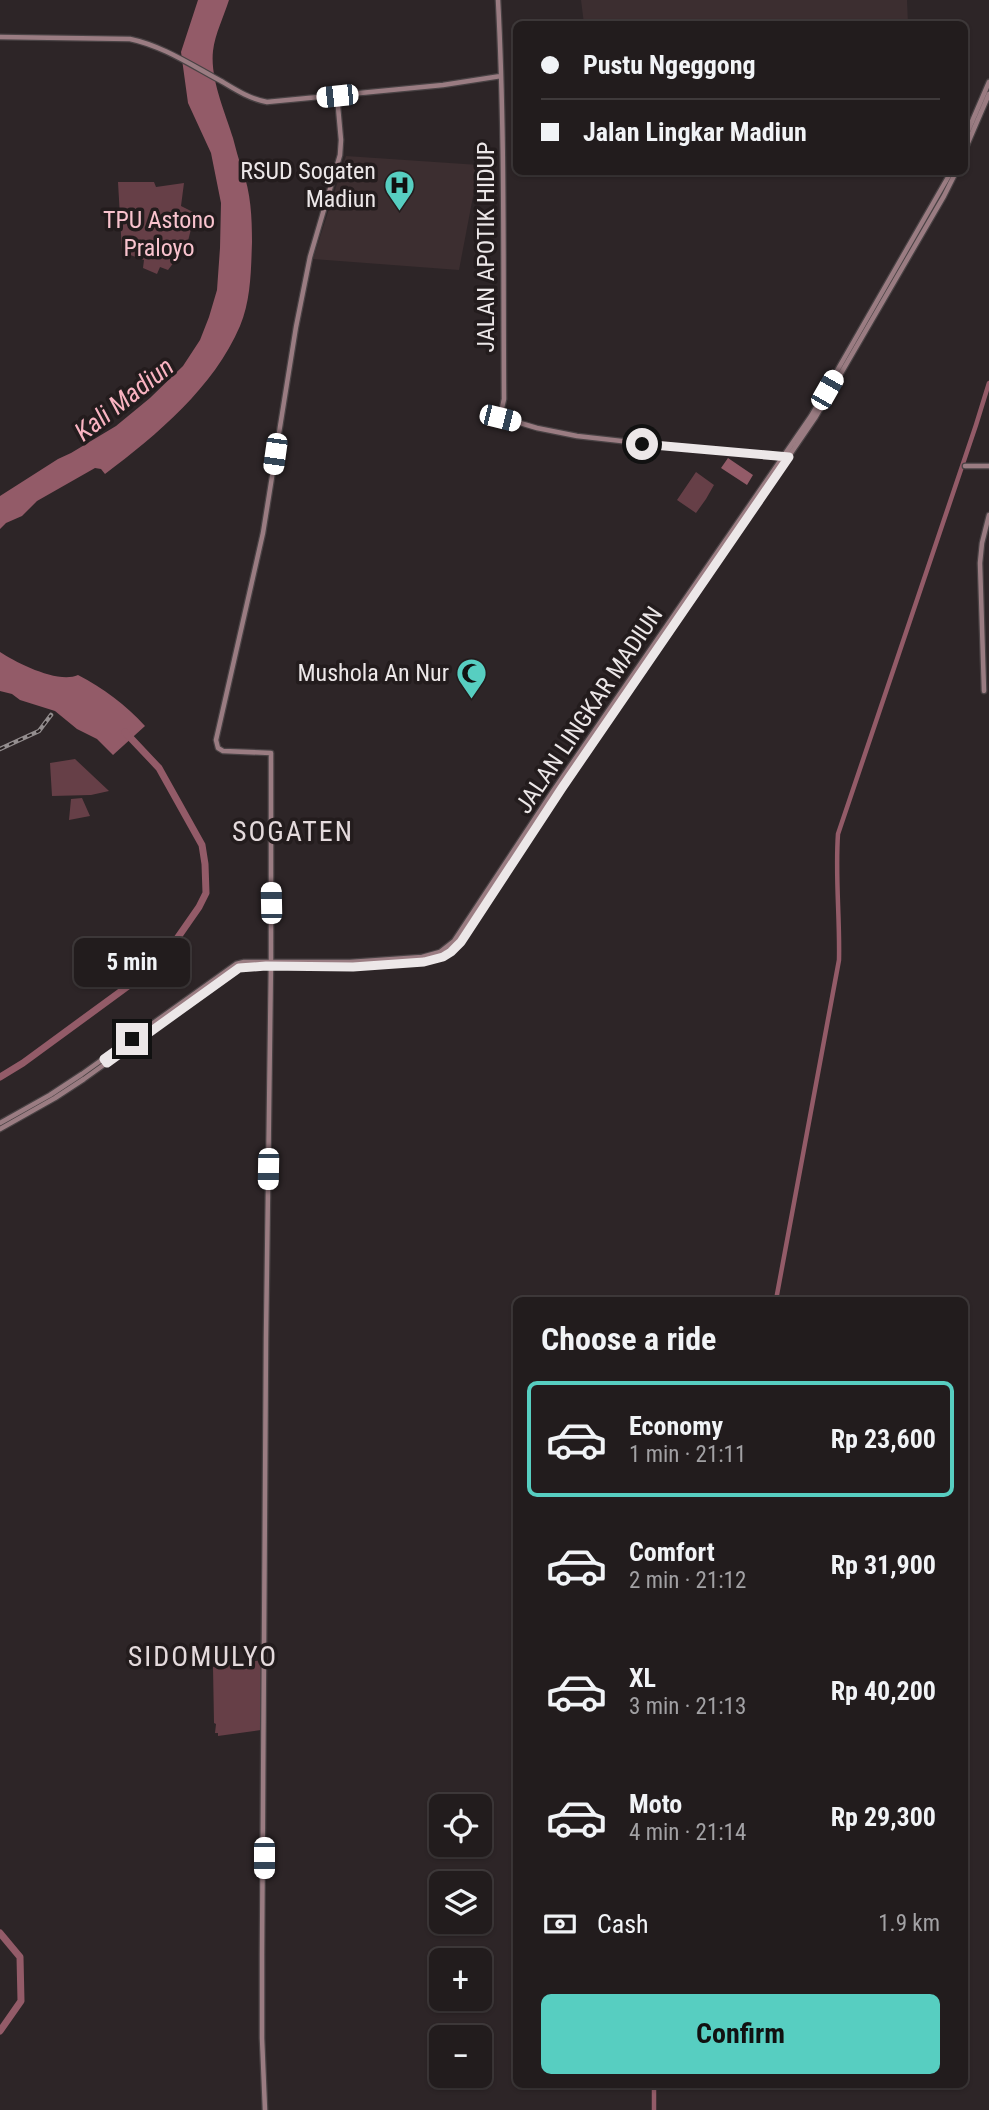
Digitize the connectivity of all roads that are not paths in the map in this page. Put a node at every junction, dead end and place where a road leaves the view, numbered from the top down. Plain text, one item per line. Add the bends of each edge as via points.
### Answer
1 (498, 0) edge
2 (0, 37) edge
3 (501, 76) junction
4 (989, 82) edge
5 (989, 94) edge
6 (337, 96) junction
7 (968, 131) edge
8 (968, 143) edge
9 (949, 175) edge
10 (954, 175) edge
11 (786, 457) junction
12 (965, 466) dead end
13 (989, 466) edge
14 (989, 515) edge
15 (984, 691) dead end
16 (271, 964) junction
17 (105, 1061) junction
18 (0, 1123) edge
19 (0, 1129) edge
20 (265, 2110) edge

1 - 3 main road, JALAN APOTIK HIDUP
2 - 6 main road via 130,39 153,44 246,96 267,102
3 - 6 main road
3 - 11 main road, JALAN APOTIK HIDUP via 505,254 500,418 577,436
4 - 7 main road
5 - 8 main road
6 - 16 main road via 340,154 310,257 264,530 216,740 223,751 271,753
9 - 11 main road, JALAN LINGKAR MADIUN
10 - 11 main road, JALAN LINGKAR MADIUN via 831,392
11 - 16 main road, JALAN LINGKAR MADIUN via 451,952 424,962 353,967
12 - 13 main road
14 - 15 main road via 980,563
16 - 17 main road, JALAN LINGKAR MADIUN via 233,972
16 - 20 main road via 262,1977
17 - 18 main road, JALAN LINGKAR MADIUN
17 - 19 main road, JALAN LINGKAR MADIUN via 55,1098

